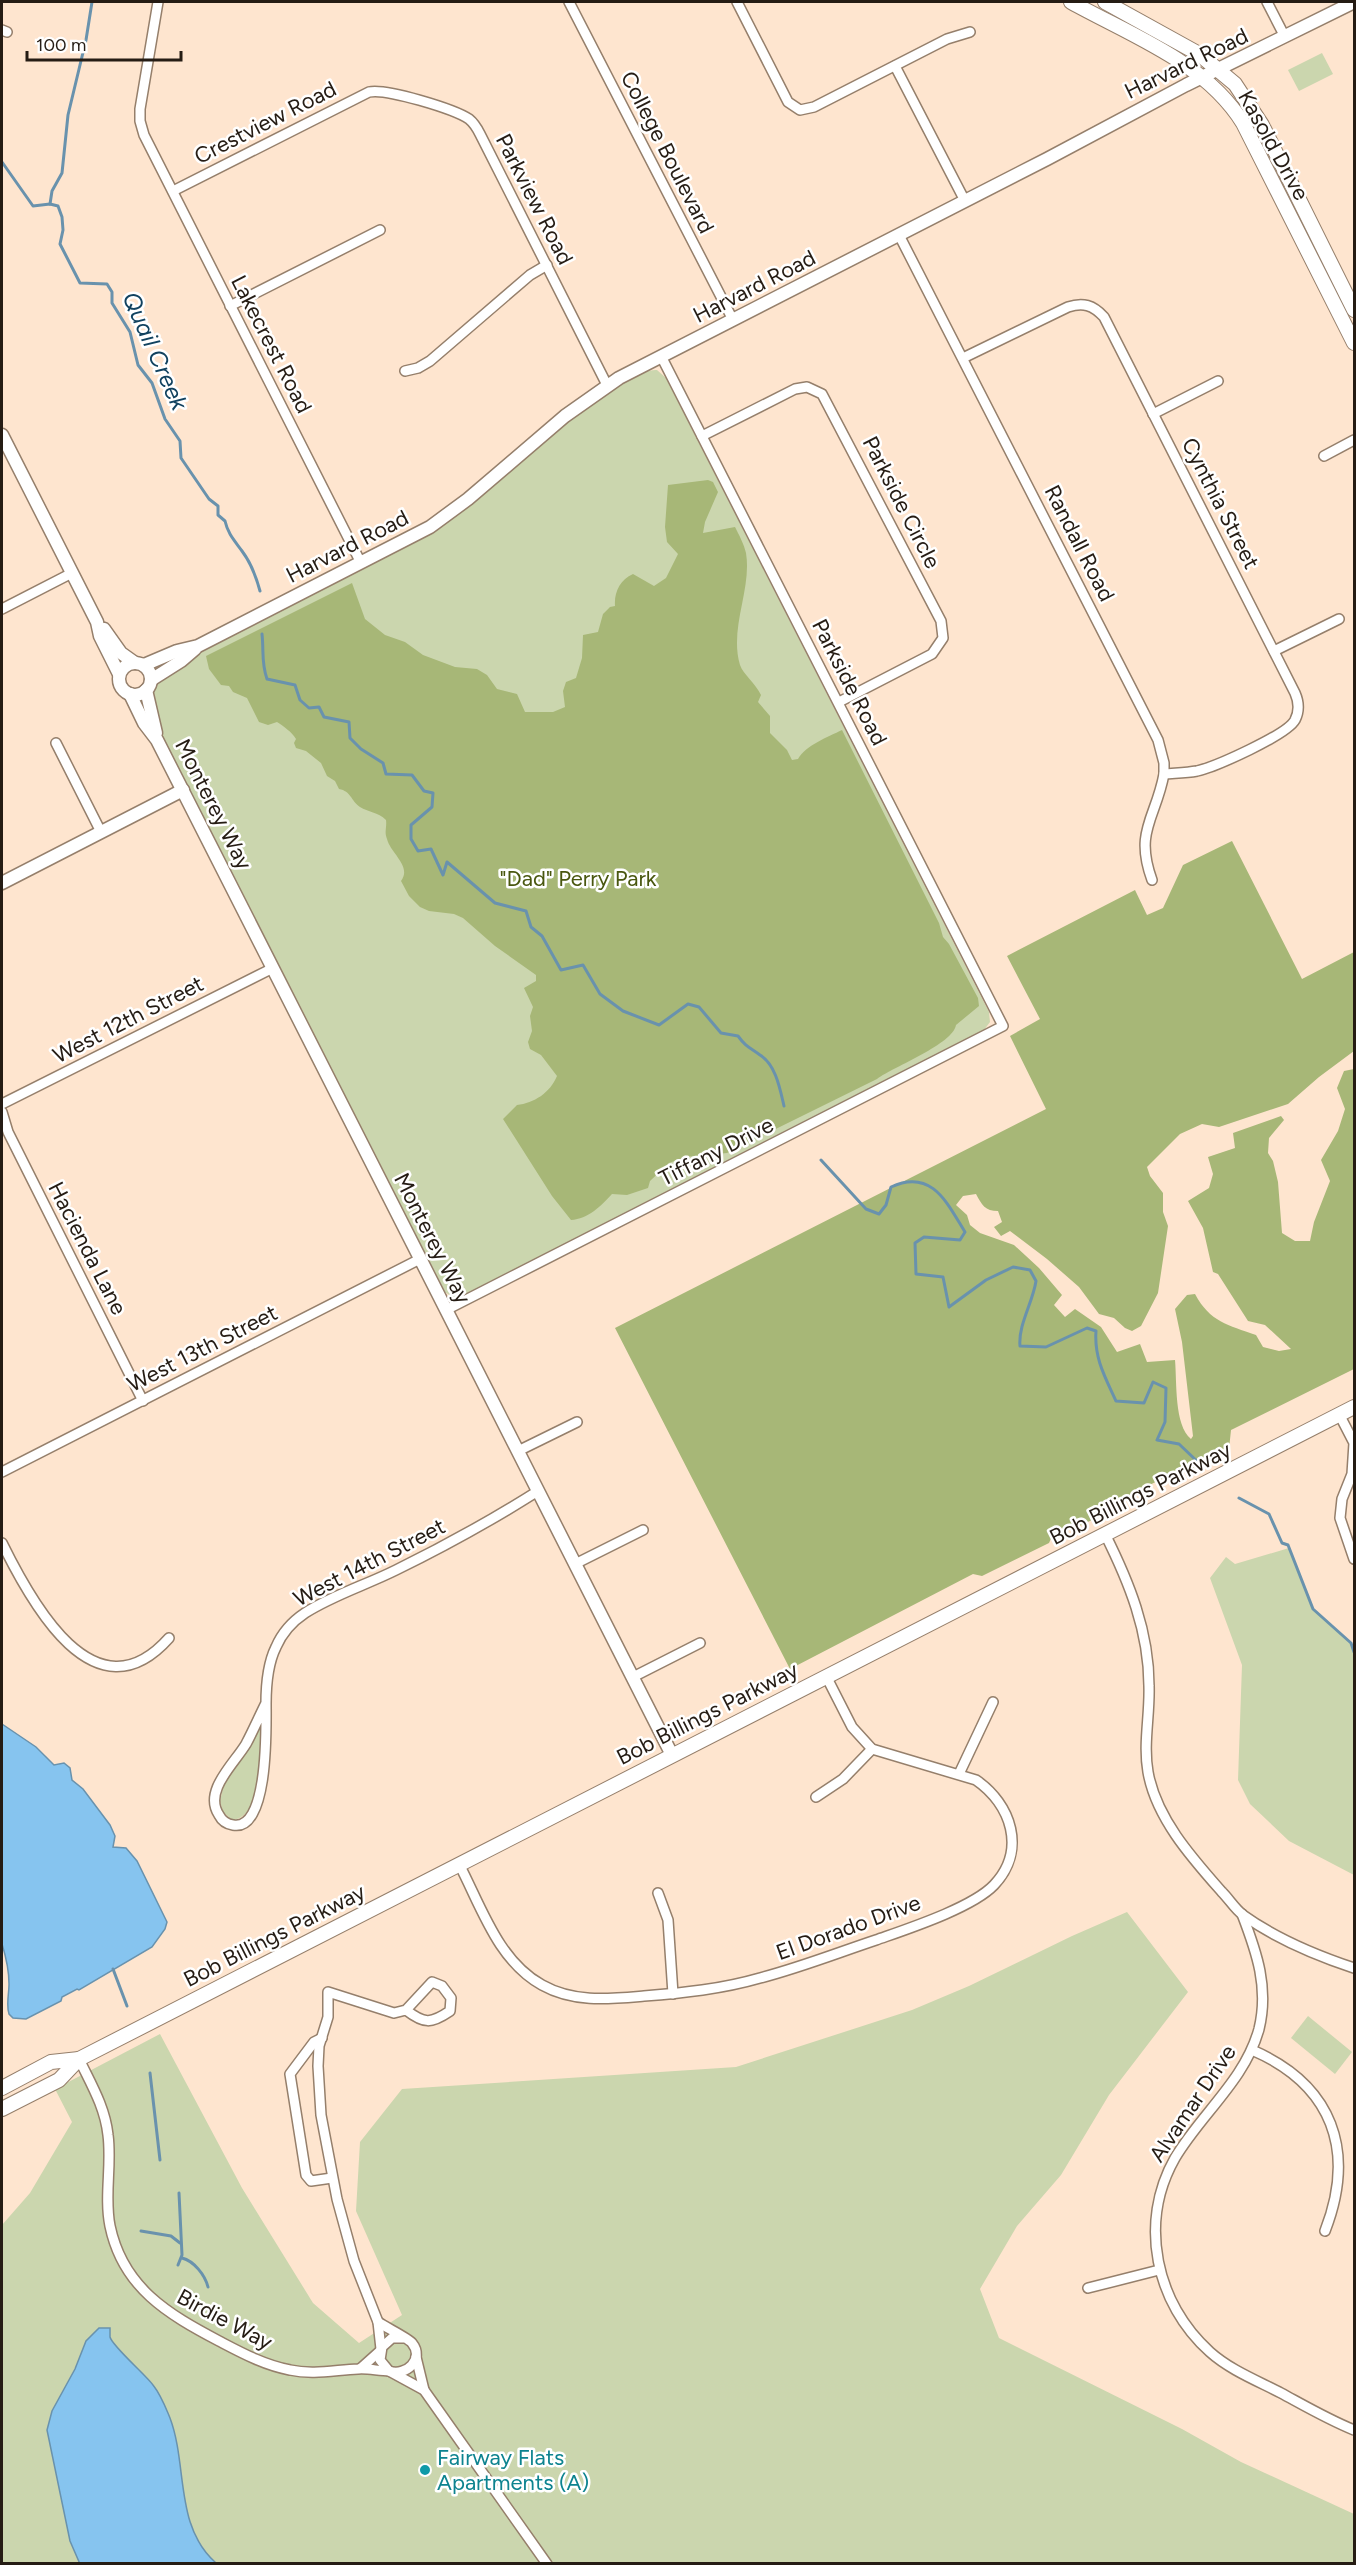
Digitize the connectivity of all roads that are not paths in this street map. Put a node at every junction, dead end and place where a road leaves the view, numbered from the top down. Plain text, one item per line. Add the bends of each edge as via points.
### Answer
1 (158, 2) edge
2 (569, 2) edge
3 (737, 2) edge
4 (1071, 2) edge
5 (1105, 2) edge
6 (1267, 2) edge
7 (1354, 2) edge
8 (970, 32) dead end
9 (1285, 37) junction
10 (895, 66) junction
11 (1220, 69) junction
12 (1203, 77) junction
13 (376, 90) joint
14 (173, 191) junction
15 (965, 201) junction
16 (380, 230) dead end
17 (899, 235) junction
18 (547, 265) junction
19 (230, 306) junction
20 (1354, 310) edge
21 (733, 321) junction
22 (1354, 343) edge
23 (661, 356) junction
24 (963, 358) junction
25 (405, 371) dead end
26 (1218, 381) dead end
27 (607, 385) junction
28 (1153, 414) junction
29 (2, 435) edge
30 (702, 436) junction
31 (1354, 440) edge
32 (1324, 456) dead end
33 (361, 563) junction
34 (72, 573) junction
35 (2, 609) edge
36 (1339, 619) dead end
37 (97, 622) junction
38 (198, 646) junction
39 (1274, 651) junction
40 (139, 664) junction
41 (120, 674) junction
42 (148, 685) junction
43 (130, 694) junction
44 (838, 702) junction
45 (158, 740) junction
46 (56, 743) dead end
47 (1164, 774) junction
48 (183, 790) junction
49 (101, 832) junction
50 (1152, 880) dead end
51 (2, 883) edge
52 (273, 968) junction
53 (1003, 1026) joint
54 (2, 1104) edge
55 (2, 1112) edge
56 (420, 1259) junction
57 (446, 1310) junction
58 (143, 1401) junction
59 (1354, 1407) edge
60 (1339, 1414) junction
61 (577, 1422) dead end
62 (1354, 1443) edge
63 (518, 1451) junction
64 (2, 1472) edge
65 (538, 1491) junction
66 (643, 1530) dead end
67 (1105, 1534) junction
68 (2, 1543) edge
69 (1354, 1559) edge
70 (575, 1564) junction
71 (169, 1638) dead end
72 (700, 1643) dead end
73 (826, 1676) junction
74 (633, 1677) junction
75 (993, 1702) dead end
76 (266, 1703) junction
77 (872, 1749) junction
78 (672, 1755) junction
79 (959, 1774) junction
80 (816, 1797) dead end
81 (459, 1864) junction
82 (658, 1893) dead end
83 (1242, 1914) junction
84 (1354, 1968) edge
85 (673, 1994) junction
86 (406, 2010) junction
87 (322, 2038) junction
88 (1252, 2050) junction
89 (79, 2059) junction
90 (2, 2088) edge
91 (2, 2109) edge
92 (332, 2178) junction
93 (1325, 2231) dead end
94 (1159, 2270) junction
95 (1088, 2288) dead end
96 (378, 2322) junction
97 (405, 2338) junction
98 (380, 2350) junction
99 (416, 2355) junction
100 (361, 2368) junction
101 (390, 2372) junction
102 (424, 2390) junction
103 (1354, 2430) edge
104 (547, 2564) edge

1 - 14 street, Lakecrest Road via 140,121
2 - 21 street, College Boulevard
3 - 10 street via 788,102 800,110 814,107
4 - 12 main road, Kasold Drive
5 - 11 main road, Kasold Drive
6 - 9 street
7 - 9 street, Harvard Road
8 - 10 street via 947,39
9 - 11 street, Harvard Road
10 - 15 street
11 - 12 street, Harvard Road
11 - 20 main road, Kasold Drive via 1243,94 1262,125
12 - 15 street, Harvard Road
12 - 22 main road, Kasold Drive via 1243,123
13 - 14 street, Crestview Road
13 - 18 street, Parkview Road via 395,93 472,122
14 - 19 street, Lakecrest Road
15 - 17 street, Harvard Road
16 - 19 street
17 - 21 street, Harvard Road
17 - 24 street, Randall Road
18 - 25 street via 530,275 430,362
18 - 27 street, Parkview Road
19 - 33 street, Lakecrest Road
21 - 23 street, Harvard Road
23 - 27 street, Harvard Road
23 - 30 street, Parkside Road
24 - 28 street, Cynthia Street via 1068,307 1092,306 1104,317
24 - 47 street, Randall Road via 1150,722 1161,751
26 - 28 street
27 - 33 street, Harvard Road via 453,512
28 - 39 street, Cynthia Street
29 - 34 street
30 - 44 street, Parkside Road
30 - 44 street, Parkside Circle via 795,389 807,387 817,391 828,400 941,621 943,639 933,654
31 - 32 street
33 - 38 street, Harvard Road
34 - 35 street
34 - 37 street
36 - 39 street
37 - 40 street via 121,653
37 - 41 street
38 - 40 street, Harvard Road
38 - 42 street, Harvard Road
39 - 47 street, Cynthia Street via 1299,702 1290,727 1212,766
40 - 41 street via 126,666
40 - 42 street via 149,671
41 - 43 street via 122,688
42 - 43 street via 139,694
42 - 45 street, Monterey Way
43 - 45 street, Monterey Way via 144,723
44 - 53 street, Parkside Road
45 - 48 street, Monterey Way
46 - 49 street
47 - 50 street, Randall Road via 1144,835 1144,856
48 - 49 street
48 - 52 street, Monterey Way
49 - 51 street
52 - 54 street, West 12th Street
52 - 56 street, Monterey Way
53 - 57 street, Tiffany Drive
55 - 58 street, Hacienda Lane via 8,1132
56 - 57 street, Monterey Way
56 - 58 street, West 13th Street
57 - 63 street, Monterey Way
58 - 64 street, West 13th Street
59 - 60 main road, Bob Billings Parkway
60 - 62 street
60 - 67 main road, Bob Billings Parkway
61 - 63 street
62 - 69 street via 1352,1474 1342,1499 1340,1518
63 - 65 street, Monterey Way
65 - 70 street, Monterey Way
65 - 76 street, West 14th Street via 396,1570 314,1608 289,1626 270,1664
66 - 70 street
67 - 73 main road, Bob Billings Parkway
67 - 83 street, Alvamar Drive via 1125,1577 1143,1634 1149,1685 1147,1762 1152,1788 1179,1838
68 - 71 street via 38,1610 81,1654 110,1664 132,1664 151,1656
70 - 74 street, Monterey Way
72 - 74 street
73 - 77 street via 852,1727
73 - 78 main road, Bob Billings Parkway
74 - 78 street, Monterey Way
75 - 79 street
76 - 76 street, West 14th Street via 246,1744 215,1791 216,1811 229,1825 246,1822 259,1799 266,1750
77 - 79 street, El Dorado Drive
77 - 80 street via 843,1779
78 - 81 main road, Bob Billings Parkway
79 - 85 street, El Dorado Drive via 988,1788 1010,1823 1011,1847 1006,1867 985,1893 920,1924 787,1970
81 - 85 street, El Dorado Drive via 506,1954 528,1977 558,1993 581,1998
81 - 89 main road, Bob Billings Parkway
82 - 85 street via 668,1920
83 - 84 street, Alvamar Drive via 1319,1956
83 - 88 street, Alvamar Drive via 1260,1962 1263,1985 1263,2007
86 - 86 street via 432,1982 442,1986 451,1998 450,2012 435,2021 419,2021
86 - 87 street via 383,2011 328,1992 328,2017
87 - 92 street via 318,2066 320,2098
87 - 92 street via 314,2042 290,2074 306,2175 311,2181
88 - 93 street via 1281,2065 1303,2083 1331,2125 1340,2178
88 - 94 street, Alvamar Drive via 1236,2077 1183,2144 1167,2174 1156,2216
89 - 90 main road, Bob Billings Parkway via 51,2062
89 - 91 main road, Bob Billings Parkway via 59,2080
89 - 100 street, Birdie Way via 100,2101 106,2124 111,2229 129,2272 143,2291 182,2322 262,2362 307,2372
92 - 96 street via 354,2261
94 - 95 street
94 - 103 street, Alvamar Drive via 1176,2311 1211,2353 1232,2368
96 - 97 street
96 - 98 street
97 - 98 street via 390,2338
97 - 99 street
98 - 100 street
98 - 101 street via 382,2364
99 - 101 street via 408,2370
99 - 102 street
100 - 101 street, Birdie Way
101 - 102 street
102 - 104 street

